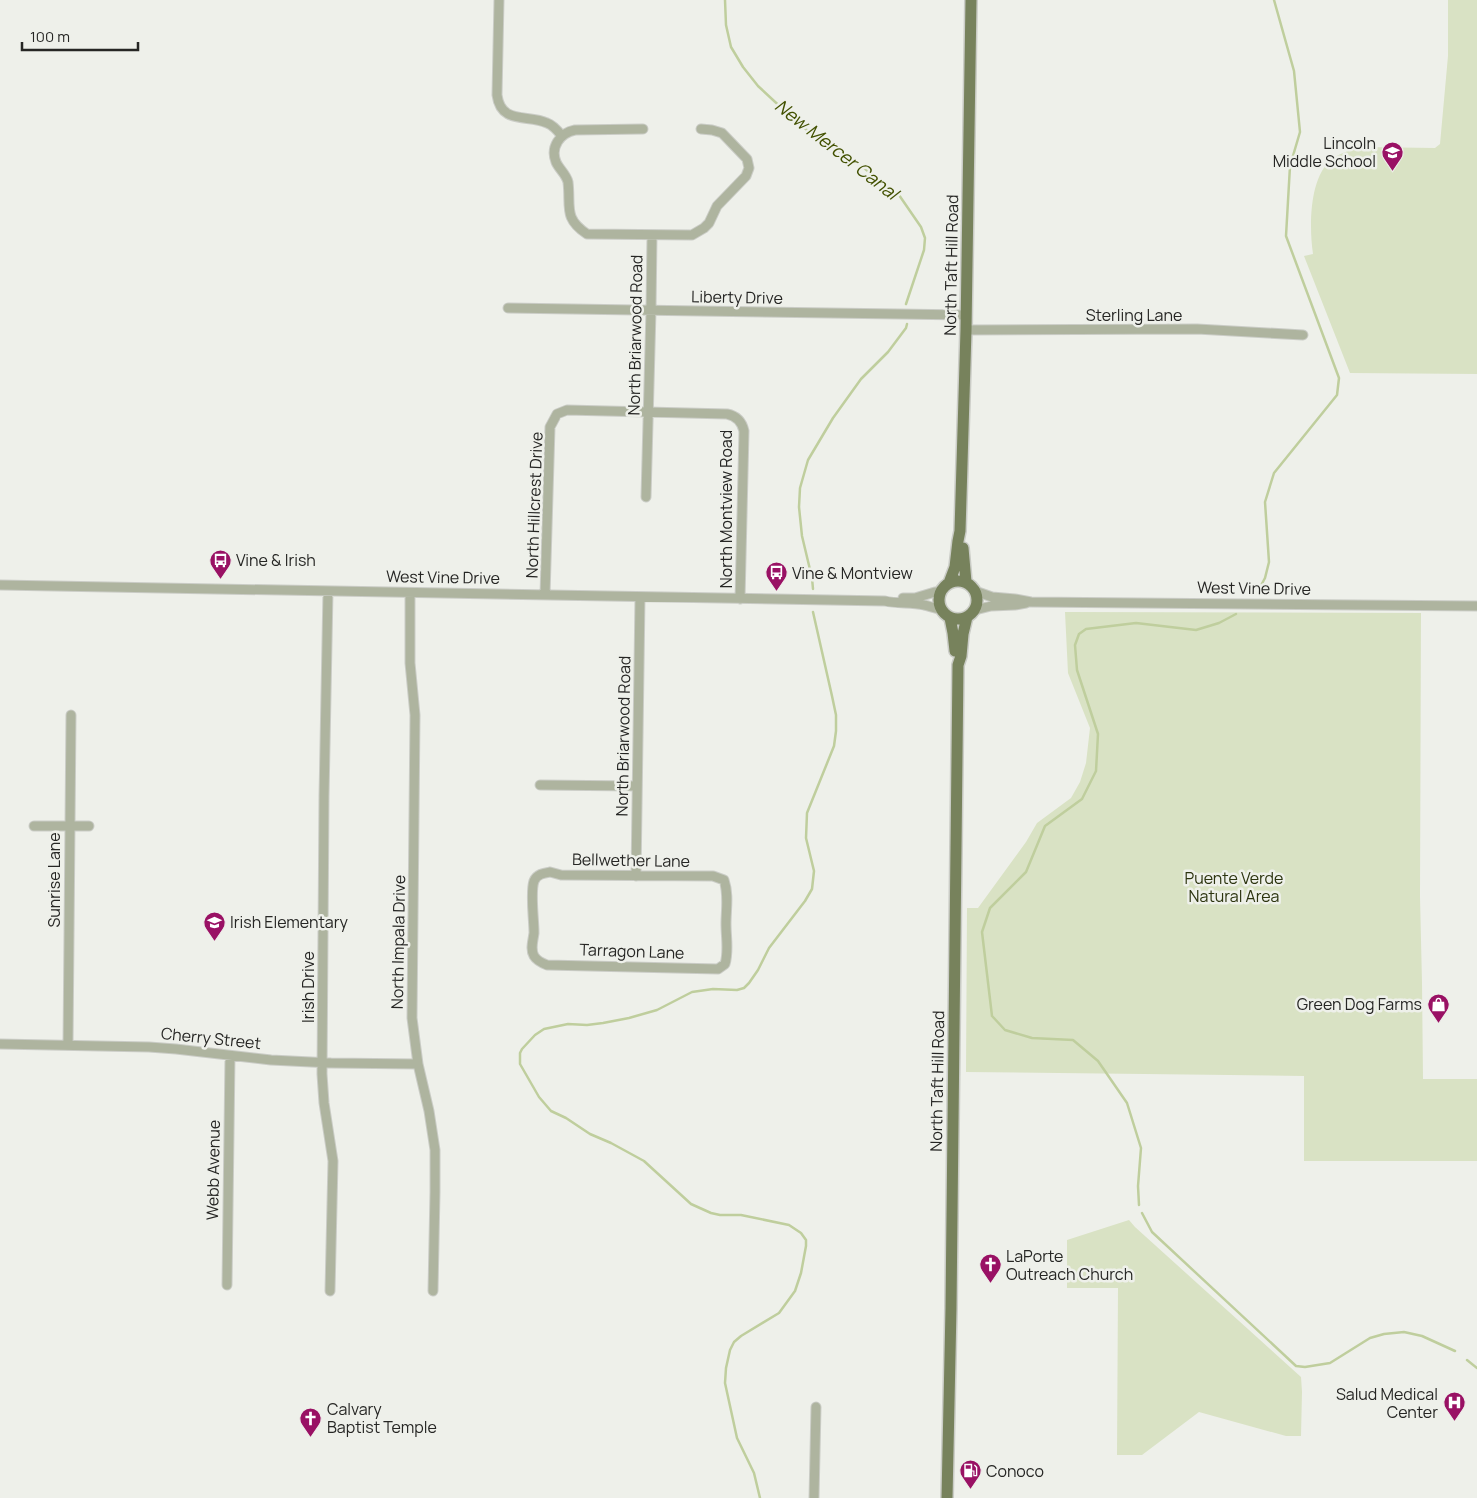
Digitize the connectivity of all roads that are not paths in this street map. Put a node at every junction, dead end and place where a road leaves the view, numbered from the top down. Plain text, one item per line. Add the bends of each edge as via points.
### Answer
1 (499, 0) edge
2 (971, 0) edge
3 (644, 128) dead end
4 (701, 130) dead end
5 (562, 135) junction
6 (652, 235) junction
7 (508, 308) dead end
8 (652, 310) junction
9 (966, 316) junction
10 (966, 330) junction
11 (1302, 335) dead end
12 (648, 412) junction
13 (646, 496) dead end
14 (960, 531) junction
15 (966, 582) junction
16 (949, 583) junction
17 (0, 584) edge
18 (328, 591) junction
19 (975, 591) junction
20 (941, 592) junction
21 (410, 593) junction
22 (545, 595) junction
23 (640, 597) junction
24 (740, 599) junction
25 (886, 601) junction
26 (1031, 602) junction
27 (1477, 606) edge
28 (940, 609) junction
29 (971, 613) junction
30 (950, 618) junction
31 (958, 665) junction
32 (71, 715) dead end
33 (540, 785) dead end
34 (636, 786) junction
35 (34, 826) dead end
36 (70, 826) junction
37 (89, 826) dead end
38 (636, 876) junction
39 (538, 960) joint
40 (725, 964) joint
41 (0, 1044) edge
42 (68, 1045) junction
43 (230, 1056) junction
44 (322, 1062) junction
45 (418, 1064) junction
46 (227, 1285) dead end
47 (433, 1290) dead end
48 (330, 1291) dead end
49 (816, 1407) dead end
50 (814, 1498) edge
51 (947, 1498) edge

1 - 5 street via 497,94 500,104 504,111 519,118 549,123
2 - 9 main road, North Taft Hill Road
3 - 5 street via 575,130
4 - 6 street via 722,134 747,159 746,176 717,206 704,228 692,235
5 - 6 street via 556,145 555,158 566,178 569,210 578,228 596,235
6 - 8 street, North Briarwood Road
7 - 8 street, Liberty Drive
8 - 9 street, Liberty Drive
8 - 12 street, North Briarwood Road
9 - 10 main road, North Taft Hill Road
10 - 11 street, Sterling Lane via 1197,329
10 - 14 main road, North Taft Hill Road
12 - 13 street, North Briarwood Road
12 - 22 street, North Hillcrest Drive via 567,410 556,416 550,427
12 - 24 street, North Montview Road via 727,414 739,420 744,431
14 - 15 main road, North Taft Hill Road
14 - 16 main road, North Taft Hill Road via 955,567
15 - 16 main road
15 - 19 main road, West Vine Drive
16 - 20 main road
17 - 18 street, West Vine Drive
18 - 21 street, West Vine Drive
18 - 44 street, Irish Drive
19 - 26 street, West Vine Drive via 992,597
19 - 29 main road via 977,600
20 - 25 street, West Vine Drive
20 - 28 main road
21 - 22 street, West Vine Drive
21 - 45 street, North Impala Drive via 410,662 416,715 412,1018
22 - 23 street, West Vine Drive
23 - 24 street, West Vine Drive
23 - 34 street, North Briarwood Road
24 - 25 street, West Vine Drive
25 - 28 street, West Vine Drive
26 - 27 street, West Vine Drive
26 - 29 street, West Vine Drive via 991,606
28 - 30 main road
29 - 30 main road, West Vine Drive via 958,620
29 - 31 main road, North Taft Hill Road via 963,634
30 - 31 main road, North Taft Hill Road
31 - 51 main road, North Taft Hill Road
32 - 36 street, Sunrise Lane
33 - 34 street
34 - 38 street, North Briarwood Road
35 - 36 street
36 - 37 street
36 - 42 street, Sunrise Lane
38 - 39 street, Bellwether Lane via 550,872 537,877 533,890 532,946
38 - 40 street, Bellwether Lane via 713,876 724,880 728,955
39 - 40 street, Tarragon Lane via 547,965 718,968
41 - 42 street, Cherry Street
42 - 43 street, Cherry Street via 176,1049
43 - 44 street, Cherry Street
43 - 46 street, Webb Avenue
44 - 45 street, Cherry Street
44 - 48 street, Irish Drive via 323,1096 333,1161
45 - 47 street, North Impala Drive via 435,1150
49 - 50 street

